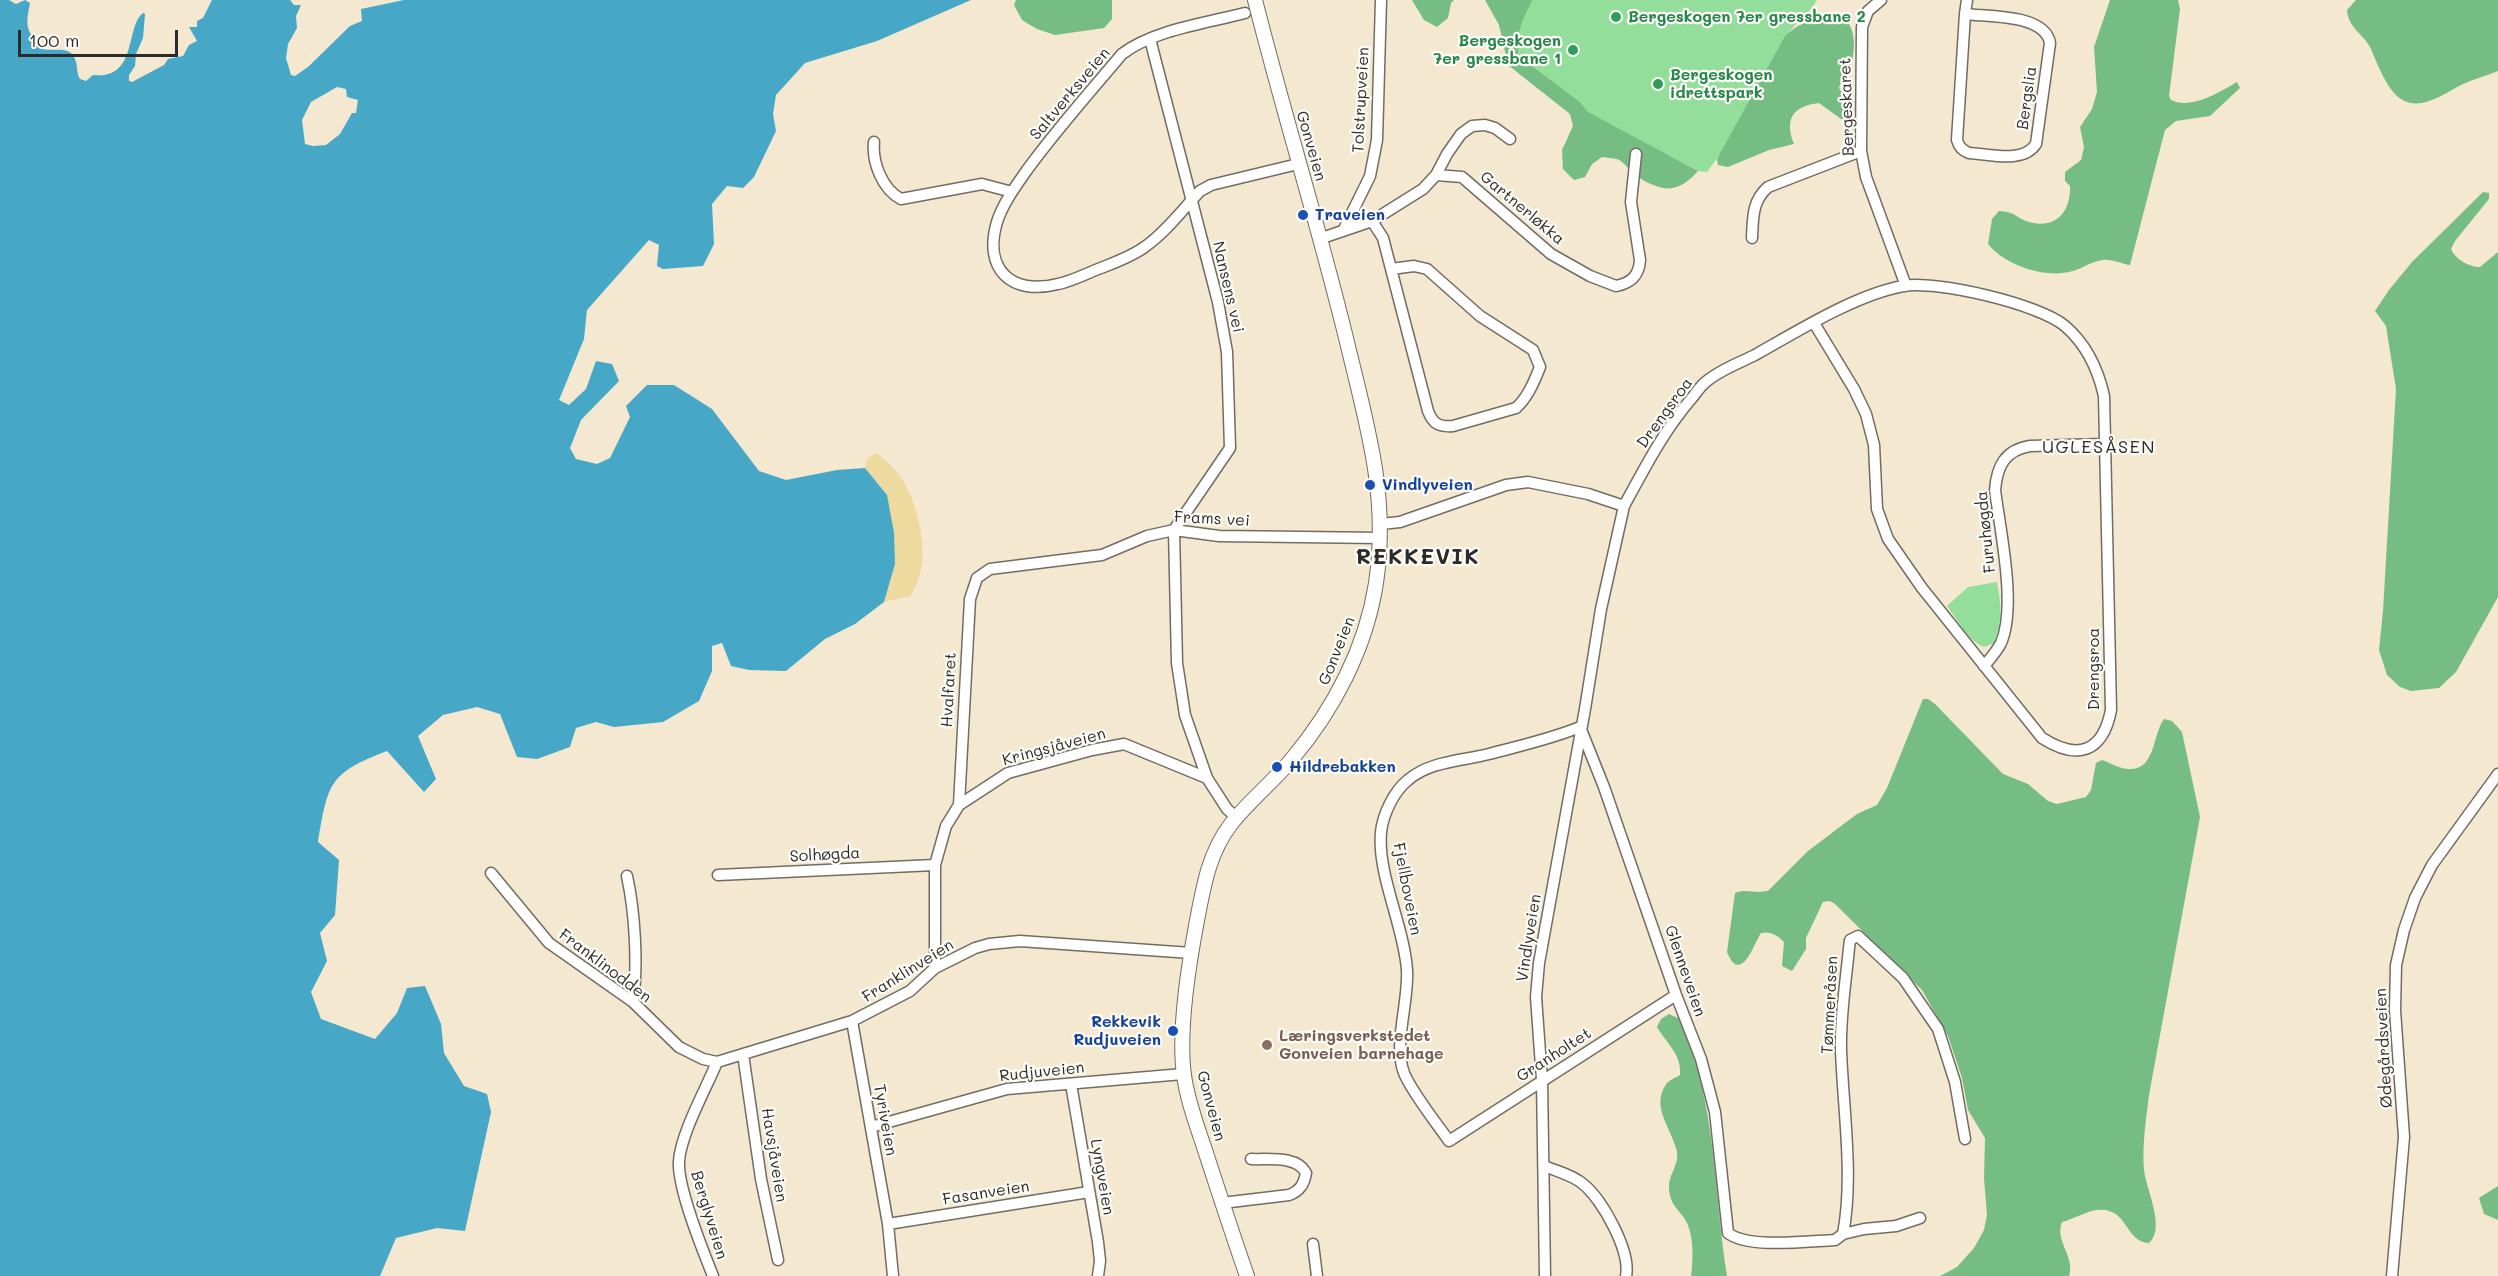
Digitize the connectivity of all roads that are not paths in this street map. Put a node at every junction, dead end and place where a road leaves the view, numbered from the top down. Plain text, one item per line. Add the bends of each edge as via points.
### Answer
1 (1255, 0) edge
2 (1381, 0) edge
3 (1881, 0) edge
4 (1966, 0) edge
5 (1245, 13) dead end
6 (1965, 14) junction
7 (1150, 39) junction
8 (1510, 138) dead end
9 (874, 142) dead end
10 (1861, 151) junction
11 (1636, 154) dead end
12 (1298, 164) junction
13 (1436, 175) junction
14 (1012, 192) junction
15 (1191, 200) junction
16 (1372, 221) junction
17 (1343, 231) junction
18 (1322, 238) junction
19 (1752, 238) dead end
20 (1391, 269) junction
21 (1906, 286) junction
22 (1814, 323) junction
23 (2104, 444) junction
24 (1624, 506) junction
25 (1174, 530) junction
26 (1381, 531) junction
27 (977, 578) joint
28 (1984, 666) junction
29 (1580, 727) junction
30 (2498, 774) edge
31 (1207, 778) junction
32 (959, 805) junction
33 (1236, 817) junction
34 (935, 865) junction
35 (491, 873) dead end
36 (718, 875) dead end
37 (627, 876) dead end
38 (1191, 953) junction
39 (935, 968) junction
40 (1676, 995) junction
41 (633, 1002) junction
42 (852, 1022) junction
43 (743, 1054) junction
44 (717, 1062) junction
45 (1184, 1074) junction
46 (1542, 1080) junction
47 (1071, 1084) junction
48 (871, 1127) junction
49 (1965, 1139) dead end
50 (1449, 1141) joint
51 (1251, 1160) dead end
52 (1544, 1166) junction
53 (1089, 1192) junction
54 (1222, 1203) junction
55 (1920, 1218) dead end
56 (888, 1224) junction
57 (1843, 1234) junction
58 (1314, 1244) dead end
59 (778, 1260) dead end
60 (713, 1276) edge
61 (893, 1276) edge
62 (1098, 1276) edge
63 (1247, 1276) edge
64 (1317, 1276) edge
65 (1545, 1276) edge
66 (1626, 1276) edge
67 (2392, 1276) edge

1 - 12 street, Gonveien
2 - 17 street, Tolstrupveien via 1377,140 1370,176
3 - 10 street, Bergeskaret via 1868,11 1862,27
4 - 6 street, Bergslia
5 - 7 street, Saltverksveien
6 - 6 street, Bergslia via 1959,145 1969,153 2026,154 2036,144 2049,37 2041,27 2025,21
7 - 14 street, Saltverksveien via 1122,54 1041,150
7 - 15 street, Nansens vei
8 - 13 street via 1496,128 1472,126 1461,134
9 - 14 street via 877,169 901,199 977,184
10 - 19 street via 1768,187 1758,196
10 - 21 street, Bergeskaret via 1866,177
11 - 13 street, Gartnerløkka via 1631,202 1639,270 1634,279 1616,286 1557,258 1462,177
12 - 15 street via 1211,185
12 - 18 street, Gonveien
13 - 16 street via 1423,189
14 - 15 street, Saltverksveien via 997,222 993,250 1006,277 1034,287 1060,284 1146,246
15 - 25 street, Nansens vei via 1227,352 1230,448
16 - 17 street
16 - 20 street via 1383,238
17 - 18 street
18 - 26 street, Gonveien via 1375,458
20 - 20 street via 1431,420 1442,427 1453,426 1516,408 1539,368 1533,350 1480,316 1427,269
21 - 22 street, Drengsroa via 1864,298
21 - 23 street, Drengsroa via 1929,285 1966,292 2027,308 2064,326 2087,351 2100,379 2106,420
22 - 24 street, Drengsroa via 1706,381 1680,412
22 - 28 street, Drengsroa via 1866,414 1874,445 1877,509 1888,539
23 - 28 street, Furuhøgda via 2018,448 2002,461 1995,490 2007,622 2001,645
23 - 28 street, Drengsroa via 2110,710 2104,734 2097,743 2080,750 2060,749 2042,738
24 - 26 street via 1528,482 1506,485
24 - 29 street, Vindlyveien via 1600,609
25 - 26 street, Frams vei via 1219,536
25 - 27 street, Frams vei via 1102,555 990,569
25 - 31 street via 1177,663 1185,715
26 - 33 street, Gonveien via 1367,622 1337,695 1290,761
27 - 32 street, Hvalfaret via 967,626
29 - 40 street, Glenneveien
29 - 46 street, Vindlyveien via 1539,963 1536,997
29 - 50 street, Fjellboveien via 1418,772 1396,794 1387,814 1382,831 1382,857 1407,968 1401,1062 1405,1075
30 - 67 street, Ødegårdsveien via 2432,865 2415,898 2396,965 2395,1010 2404,1137
31 - 32 street, Kringsjåveien via 1124,744 1008,773
31 - 33 street
32 - 34 street, Kringsjåveien via 946,826
33 - 38 street, Gonveien via 1208,866
34 - 36 street, Solhøgda
34 - 39 street, Kringsjåveien
35 - 41 street, Franklinodden via 549,943
37 - 41 street via 631,895
38 - 39 street, Franklinveien via 1005,940 975,948
38 - 45 street, Gonveien via 1184,1016
39 - 42 street, Franklinveien via 910,991
40 - 46 street, Granholtet
40 - 57 street, Glenneveien via 1701,1059 1715,1112 1728,1233 1765,1241 1835,1240
41 - 44 street, Franklinodden via 679,1047
42 - 43 street, Franklinveien
42 - 48 street, Tyriveien
43 - 44 street, Franklinveien
43 - 59 street, Havsjåveien via 761,1179
44 - 60 street, Berglyveien via 678,1162 697,1238
45 - 47 street, Rudjuveien
45 - 54 street, Gonveien
46 - 50 street, Granholtet
46 - 52 street, Vindlyveien
47 - 48 street, Rudjuveien via 1007,1089
47 - 53 street, Lyngveien
48 - 56 street, Tyriveien
49 - 57 street, Tømmeråsen via 1955,1082 1938,1029 1903,978 1858,936 1850,940 1841,1047 1845,1105
51 - 54 street via 1288,1160 1306,1173 1305,1181 1289,1195
52 - 65 street, Vindlyveien
52 - 66 street via 1582,1182 1595,1197 1623,1245
53 - 56 street, Fasanveien
53 - 62 street, Lyngveien via 1100,1251
54 - 63 street, Gonveien
55 - 57 street
56 - 61 street
58 - 64 street

